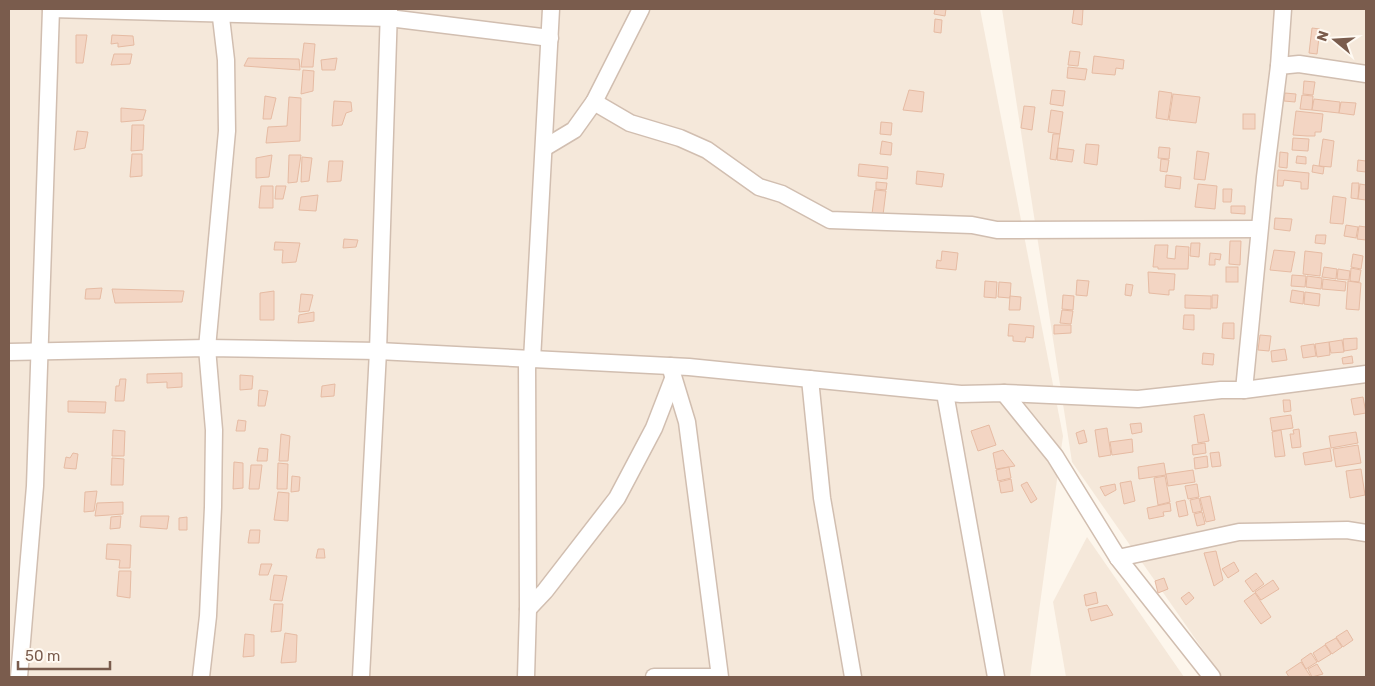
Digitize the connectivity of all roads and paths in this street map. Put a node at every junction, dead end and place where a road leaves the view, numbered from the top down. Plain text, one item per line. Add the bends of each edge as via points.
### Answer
1 (51, 9) edge
2 (551, 9) edge
3 (641, 9) edge
4 (1283, 9) edge
5 (220, 11) edge
6 (389, 13) edge
7 (550, 38) junction
8 (1279, 66) junction
9 (1366, 74) edge
10 (594, 102) junction
11 (544, 148) junction
12 (1259, 229) junction
13 (207, 348) junction
14 (378, 351) junction
15 (9, 352) edge
16 (39, 353) junction
17 (530, 359) junction
18 (672, 372) junction
19 (1366, 374) edge
20 (810, 379) junction
21 (1244, 390) junction
22 (945, 393) junction
23 (1004, 393) junction
24 (1366, 533) edge
25 (1118, 558) junction
26 (528, 609) junction
27 (19, 677) edge
28 (201, 677) edge
29 (361, 677) edge
30 (526, 677) edge
31 (654, 677) edge
32 (720, 677) edge
33 (853, 677) edge
34 (996, 677) edge
35 (1212, 677) edge

1 - 5 street
1 - 16 street
2 - 7 street
3 - 10 street
4 - 8 street
5 - 6 street
5 - 13 street via 226,60 228,131
6 - 7 street
6 - 14 street
7 - 11 street
8 - 9 street via 1298,64
8 - 12 street
10 - 11 street via 574,130
10 - 12 street via 630,123 707,150 759,187 782,194 830,220 972,225 997,230
11 - 17 street
12 - 21 street
13 - 14 street
13 - 16 street
13 - 28 street via 214,430 213,507 208,616
14 - 17 street
14 - 29 street
15 - 16 street
16 - 27 street via 35,486
17 - 18 street
17 - 26 street
18 - 20 street
18 - 26 street via 654,428 616,498
18 - 32 street via 687,422
19 - 21 street
20 - 22 street
20 - 33 street via 822,498
21 - 23 street via 1138,399
22 - 23 street
22 - 34 street
23 - 25 street via 1055,456
24 - 25 street via 1347,530 1239,532
25 - 35 street
26 - 30 street
31 - 32 street

